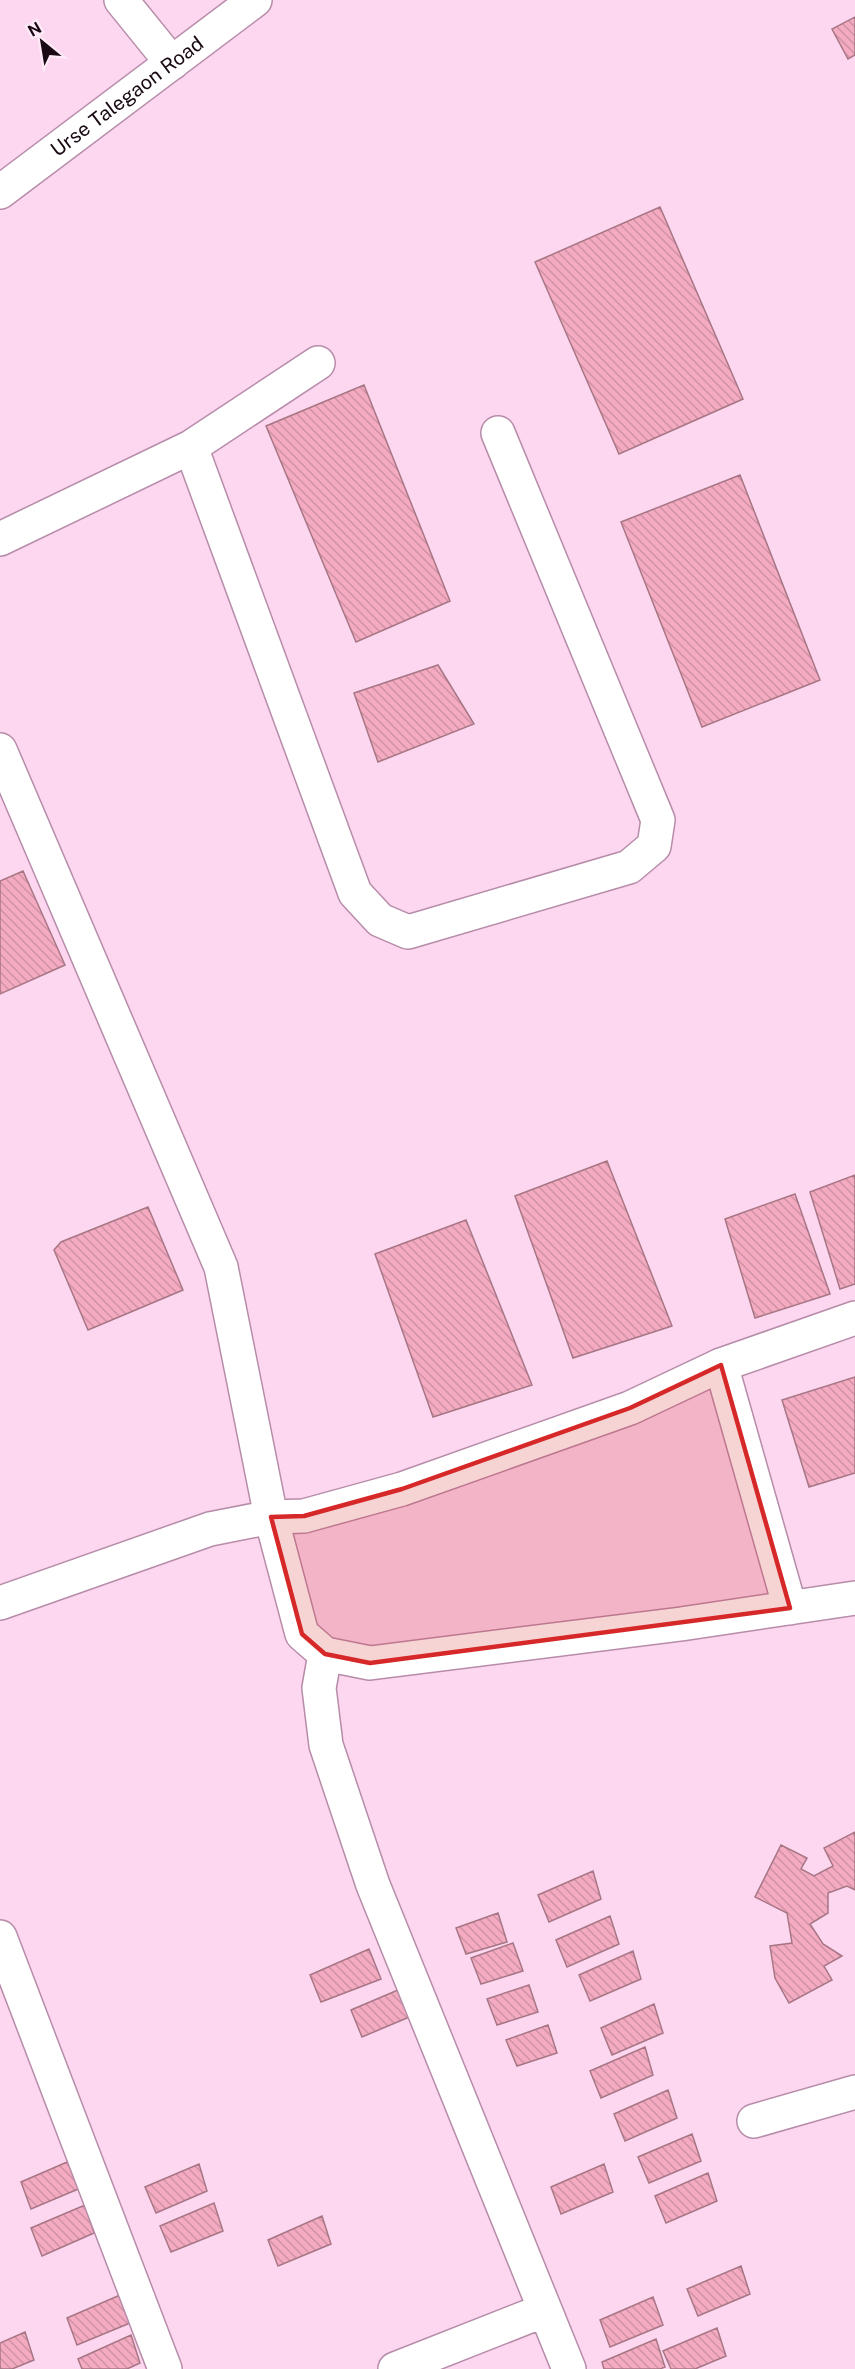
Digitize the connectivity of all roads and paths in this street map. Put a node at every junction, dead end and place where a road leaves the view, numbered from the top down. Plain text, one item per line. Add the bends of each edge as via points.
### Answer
1 (121, 0) edge
2 (255, 0) edge
3 (172, 63) junction
4 (0, 192) edge
5 (318, 363) dead end
6 (498, 434) dead end
7 (191, 447) junction
8 (0, 539) edge
9 (0, 750) edge
10 (855, 1318) edge
11 (721, 1365) junction
12 (271, 1517) junction
13 (855, 1598) edge
14 (0, 1603) edge
15 (790, 1608) junction
16 (325, 1654) junction
17 (0, 1937) edge
18 (855, 2092) edge
19 (753, 2121) dead end
20 (545, 2310) junction
21 (165, 2369) edge
22 (395, 2369) edge
23 (569, 2369) edge

1 - 3 main road
2 - 3 main road, Urse Talegaon Road
3 - 4 main road, Urse Talegaon Road
5 - 7 main road
6 - 7 main road via 658,820 654,846 629,867 408,932 380,921 355,893
7 - 8 main road
9 - 12 main road via 221,1267
10 - 11 main road
11 - 12 main road via 630,1408 402,1489 304,1516
11 - 15 main road
12 - 14 main road via 210,1529
12 - 16 main road via 302,1634
13 - 15 main road
15 - 16 main road via 370,1664
16 - 20 main road via 319,1688 327,1745 373,1885
17 - 21 main road
18 - 19 main road
20 - 22 main road
20 - 23 main road

